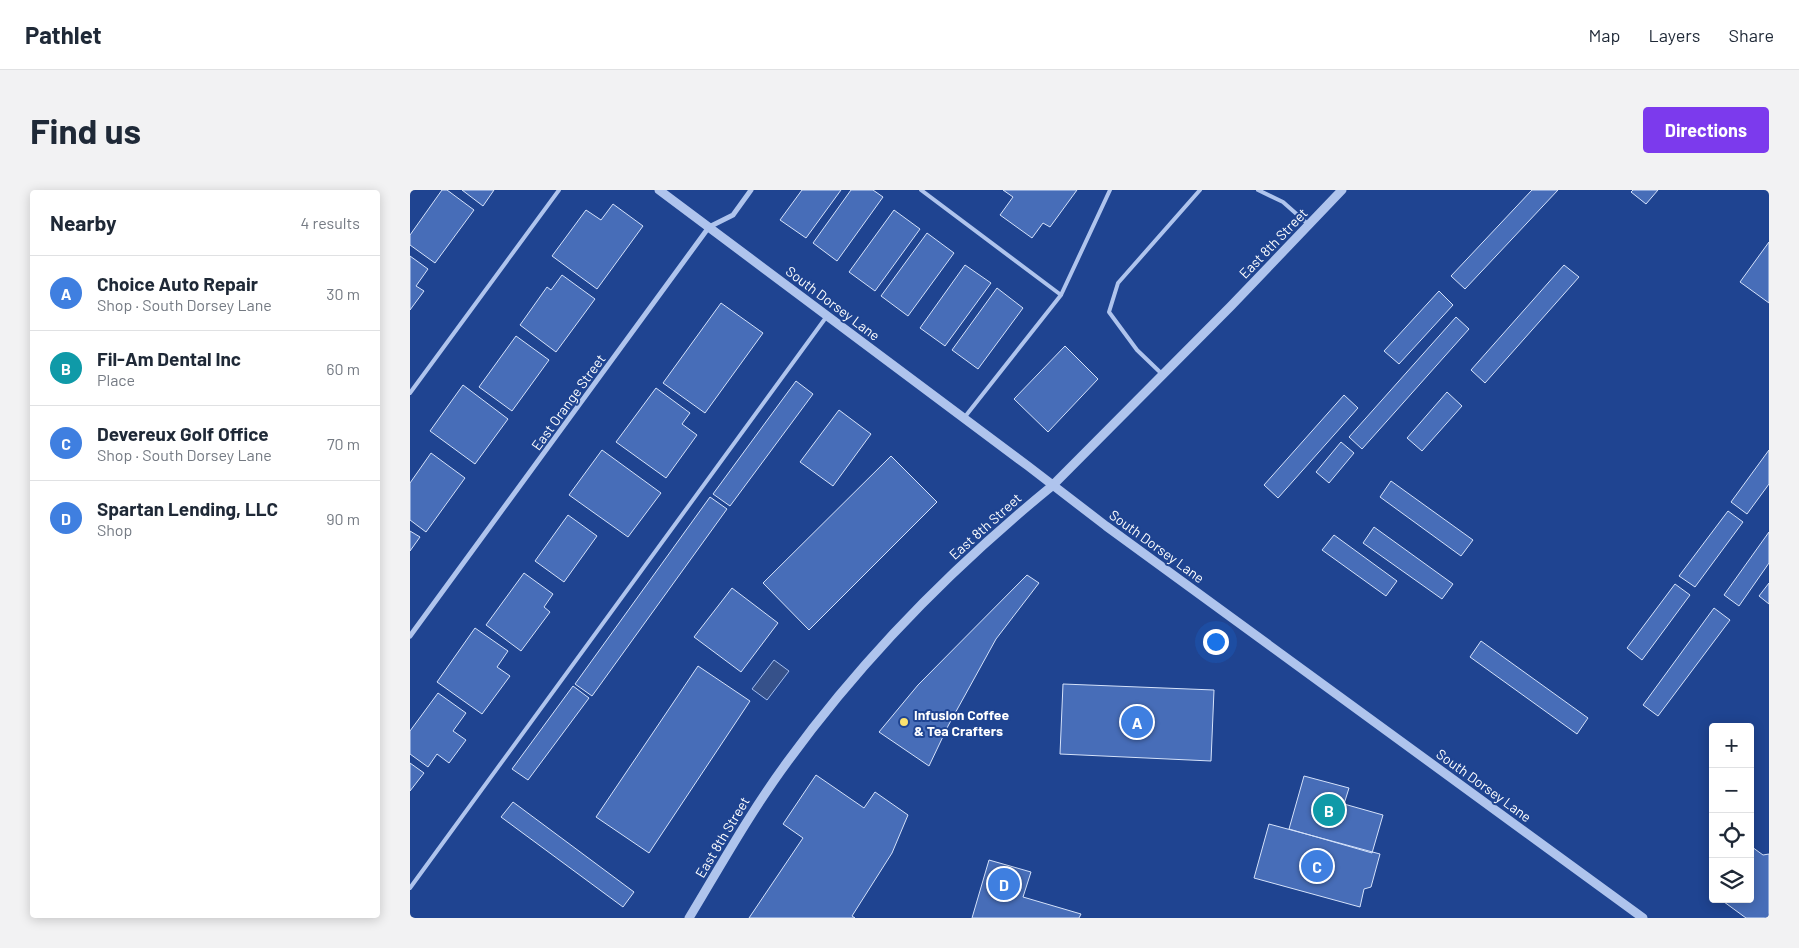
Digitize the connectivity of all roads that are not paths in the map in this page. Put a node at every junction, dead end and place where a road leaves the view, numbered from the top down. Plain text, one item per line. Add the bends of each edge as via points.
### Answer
1 (559, 190) edge
2 (659, 190) edge
3 (751, 190) edge
4 (921, 190) edge
5 (1110, 190) edge
6 (1200, 190) edge
7 (1258, 190) edge
8 (1342, 190) edge
9 (1309, 225) junction
10 (709, 227) junction
11 (1061, 296) junction
12 (827, 316) junction
13 (1162, 374) junction
14 (410, 393) edge
15 (964, 418) junction
16 (1052, 486) junction
17 (410, 636) edge
18 (410, 888) edge
19 (689, 918) edge
20 (1643, 918) edge

1 - 14 lane
2 - 10 street, South Dorsey Lane
3 - 10 street, East Orange Street via 733,215
4 - 11 lane
5 - 11 lane
6 - 13 lane via 1118,283 1109,312 1137,350
7 - 9 lane via 1283,202
8 - 9 street, East 8th Street
9 - 13 street, East 8th Street
10 - 12 street, South Dorsey Lane
10 - 17 street, East Orange Street
11 - 15 lane
12 - 15 street, South Dorsey Lane
12 - 18 lane
13 - 16 street, East 8th Street
15 - 16 street, South Dorsey Lane
16 - 19 street, East 8th Street via 950,577 842,690 761,799
16 - 20 street, South Dorsey Lane

